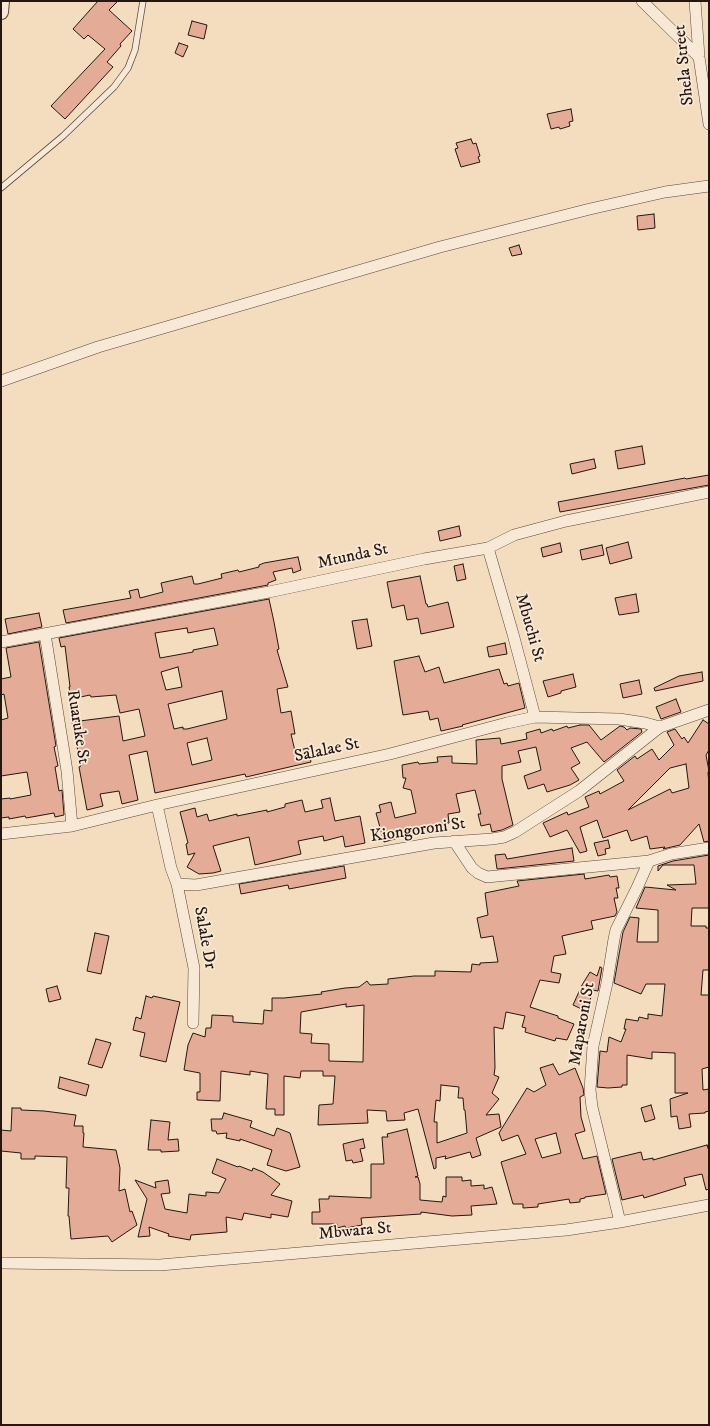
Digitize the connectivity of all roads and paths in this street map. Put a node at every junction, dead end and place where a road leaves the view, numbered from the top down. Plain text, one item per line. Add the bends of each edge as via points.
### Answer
1 (2, 1) edge
2 (143, 1) edge
3 (642, 1) edge
4 (695, 1) edge
5 (1, 12) edge
6 (699, 57) junction
7 (709, 124) edge
8 (709, 186) edge
9 (1, 188) edge
10 (1, 381) edge
11 (709, 492) edge
12 (488, 548) junction
13 (45, 634) junction
14 (1, 642) edge
15 (709, 710) edge
16 (535, 717) junction
17 (660, 727) junction
18 (157, 804) junction
19 (72, 826) junction
20 (1, 834) edge
21 (454, 841) junction
22 (709, 848) edge
23 (649, 860) junction
24 (177, 884) junction
25 (193, 1022) dead end
26 (709, 1205) edge
27 (620, 1222) junction
28 (1, 1263) edge

1 - 5 street
2 - 9 lane via 135,50 128,68 114,87 63,136
3 - 6 street
4 - 6 street, Shela Street
6 - 7 street, Shela Street
8 - 10 street via 665,192 612,204 440,247 98,348
11 - 12 street, Mtunda St via 551,525 514,535
12 - 13 street, Mtunda St
12 - 16 street, Mbuchi St
13 - 14 street, Mtunda St
13 - 19 street, Ruaruke St via 67,771
15 - 17 street, Kiongoroni St
16 - 17 street, Salalae St via 619,719
16 - 18 street, Salalae St via 390,754
17 - 21 street, Kiongoroni St via 579,791 515,832 492,839
18 - 19 street, Salalae St
18 - 24 street
19 - 20 street, Salalae St
21 - 23 street via 472,868 486,877
21 - 24 street, Kiongoroni St via 196,885
22 - 23 street
23 - 27 street, Maparoni St via 616,930 593,1046 590,1090 592,1107
24 - 25 street, Salale Dr via 194,968
26 - 27 street, Mbwara St
27 - 28 street, Mbwara St via 508,1236 160,1265

